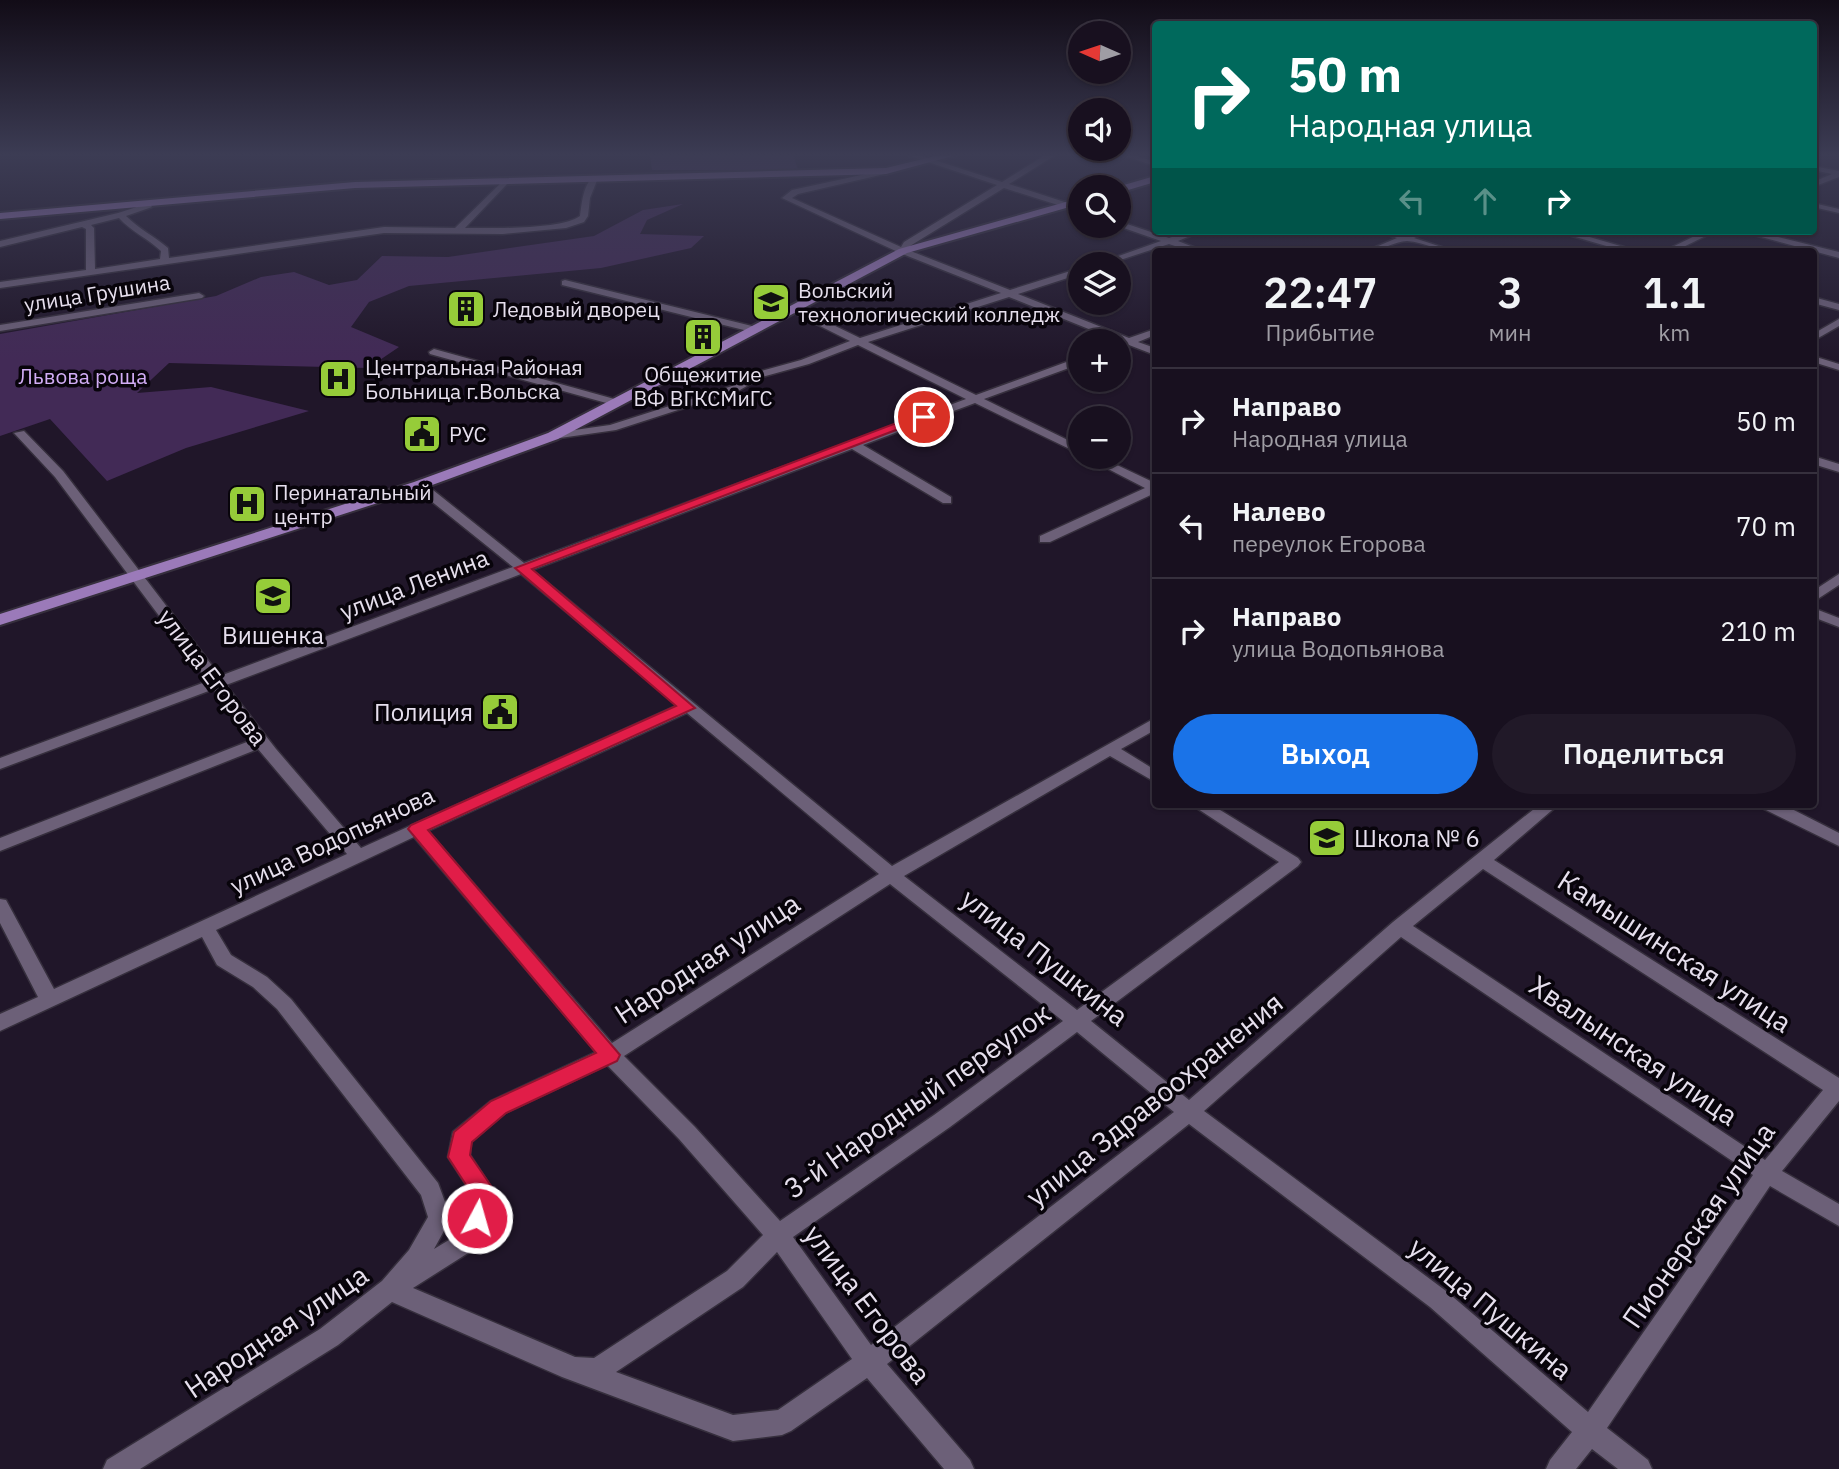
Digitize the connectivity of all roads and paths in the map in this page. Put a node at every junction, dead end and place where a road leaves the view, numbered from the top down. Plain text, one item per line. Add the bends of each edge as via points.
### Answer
1 (92, 223) edge
2 (128, 223) edge
3 (465, 223) edge
4 (575, 223) edge
5 (840, 223) edge
6 (942, 223) edge
7 (1004, 223) edge
8 (83, 225) junction
9 (1131, 228) edge
10 (459, 229) junction
11 (1186, 235) edge
12 (1395, 235) edge
13 (1413, 235) edge
14 (1574, 235) edge
15 (1703, 235) edge
16 (1759, 235) edge
17 (1405, 238) junction
18 (1167, 241) junction
19 (0, 244) edge
20 (1189, 248) edge
21 (1379, 248) edge
22 (1439, 248) edge
23 (1622, 248) edge
24 (1675, 248) edge
25 (1811, 248) edge
26 (1817, 250) edge
27 (903, 251) junction
28 (1131, 253) edge
29 (1839, 255) edge
30 (164, 261) junction
31 (91, 271) junction
32 (1068, 275) edge
33 (565, 283) dead end
34 (0, 285) edge
35 (1007, 294) junction
36 (199, 296) dead end
37 (1817, 301) edge
38 (1839, 307) edge
39 (791, 308) junction
40 (1839, 322) edge
41 (0, 328) edge
42 (752, 329) junction
43 (1089, 329) edge
44 (1152, 333) edge
45 (1817, 336) edge
46 (1131, 341) edge
47 (857, 342) junction
48 (1131, 346) edge
49 (1152, 351) edge
50 (434, 352) dead end
51 (1817, 360) edge
52 (1068, 363) edge
53 (1839, 367) edge
54 (972, 399) junction
55 (614, 402) junction
56 (20, 433) dead end
57 (553, 436) junction
58 (852, 444) junction
59 (1068, 445) edge
60 (1817, 461) edge
61 (1839, 468) edge
62 (1116, 469) edge
63 (419, 485) junction
64 (1152, 487) edge
65 (1152, 489) edge
66 (947, 500) dead end
67 (1045, 539) dead end
68 (522, 568) junction
69 (137, 576) junction
70 (1839, 578) edge
71 (1817, 595) edge
72 (1817, 614) edge
73 (0, 620) edge
74 (1839, 623) edge
75 (218, 683) junction
76 (687, 708) junction
77 (1152, 725) edge
78 (263, 741) junction
79 (1110, 749) junction
80 (0, 764) edge
81 (1152, 775) edge
82 (1205, 808) edge
83 (1546, 808) edge
84 (1776, 808) edge
85 (417, 829) junction
86 (1839, 840) edge
87 (0, 845) edge
88 (359, 857) junction
89 (1481, 860) junction
90 (891, 875) junction
91 (0, 905) edge
92 (1400, 927) junction
93 (206, 928) junction
94 (50, 1000) junction
95 (1079, 1022) junction
96 (0, 1023) edge
97 (610, 1055) junction
98 (1838, 1088) edge
99 (1189, 1112) junction
100 (1767, 1173) junction
101 (1839, 1216) edge
102 (778, 1235) junction
103 (390, 1289) junction
104 (869, 1362) junction
105 (571, 1368) junction
106 (1590, 1431) junction
107 (116, 1469) edge
108 (961, 1469) edge
109 (1559, 1469) edge
110 (1639, 1469) edge

1 - 8 street
2 - 30 street via 165,250
3 - 10 street
4 - 10 street via 503,231
5 - 27 street
6 - 27 street
7 - 27 main road
8 - 19 street
8 - 31 street via 90,228
9 - 18 street
10 - 30 street via 384,230
11 - 18 street
12 - 17 street
13 - 17 street
14 - 23 street
15 - 24 street
16 - 25 street
17 - 21 street
17 - 22 street
18 - 20 street
18 - 28 street
26 - 29 street
27 - 35 street
27 - 39 main road
30 - 31 street
31 - 34 street
32 - 35 street
33 - 42 street
35 - 43 street
35 - 47 street
36 - 41 street, улица Грушина
37 - 38 street
39 - 42 main road
39 - 47 street
40 - 45 street
42 - 55 main road
44 - 46 street
47 - 54 street
47 - 57 street via 612,428
48 - 49 street
50 - 55 street
51 - 53 street
52 - 54 street, улица Ленина
54 - 58 street, улица Ленина
54 - 59 street
55 - 57 main road
56 - 69 street, улица Егорова via 41,452
57 - 63 main road
58 - 66 street
58 - 68 street, улица Ленина
60 - 61 street
62 - 64 street
63 - 68 street, улица Пушкина
63 - 69 main road
65 - 67 street
68 - 75 street, улица Ленина
68 - 76 street, улица Пушкина
69 - 73 main road
69 - 75 street, улица Егорова
70 - 71 street
72 - 74 street
75 - 78 street, улица Егорова
75 - 80 street, улица Ленина
76 - 85 street, улица Водопьянова
76 - 90 street, улица Пушкина
77 - 79 street, Народная улица
78 - 87 street
78 - 88 street, улица Егорова
79 - 81 street
79 - 90 street, Народная улица
82 - 95 street, 3-й Народный переулок via 1292,862
83 - 89 street, улица Здравоохранения
84 - 86 street
85 - 88 street, улица Водопьянова
85 - 97 street, улица Егорова
88 - 93 street, улица Водопьянова
89 - 92 street, улица Здравоохранения
89 - 98 street, Камышинская улица
90 - 95 street, улица Пушкина
90 - 97 street, Народная улица
91 - 94 street
92 - 99 street, улица Здравоохранения
92 - 100 street, Хвалынская улица
93 - 94 street, улица Водопьянова
93 - 103 street via 224,960 260,982 284,1004 430,1190 440,1218
94 - 96 street, улица Водопьянова
95 - 99 street, улица Пушкина
95 - 102 street, 3-й Народный переулок
97 - 102 street, улица Егорова
97 - 103 street, Народная улица via 498,1107 461,1138 459,1157 486,1196 468,1241
98 - 100 street, Пионерская улица
99 - 104 street, улица Здравоохранения
99 - 106 street, улица Пушкина via 1438,1299
100 - 101 street, Хвалынская улица
100 - 106 street, Пионерская улица
102 - 104 street, улица Егорова
102 - 105 street, 3-й Народный переулок via 735,1279 661,1330 597,1370
103 - 105 street
103 - 107 street, Народная улица via 329,1337
104 - 105 street, улица Здравоохранения via 782,1422 733,1429
104 - 108 street, улица Егорова
106 - 109 street, Пионерская улица
106 - 110 street, улица Пушкина

